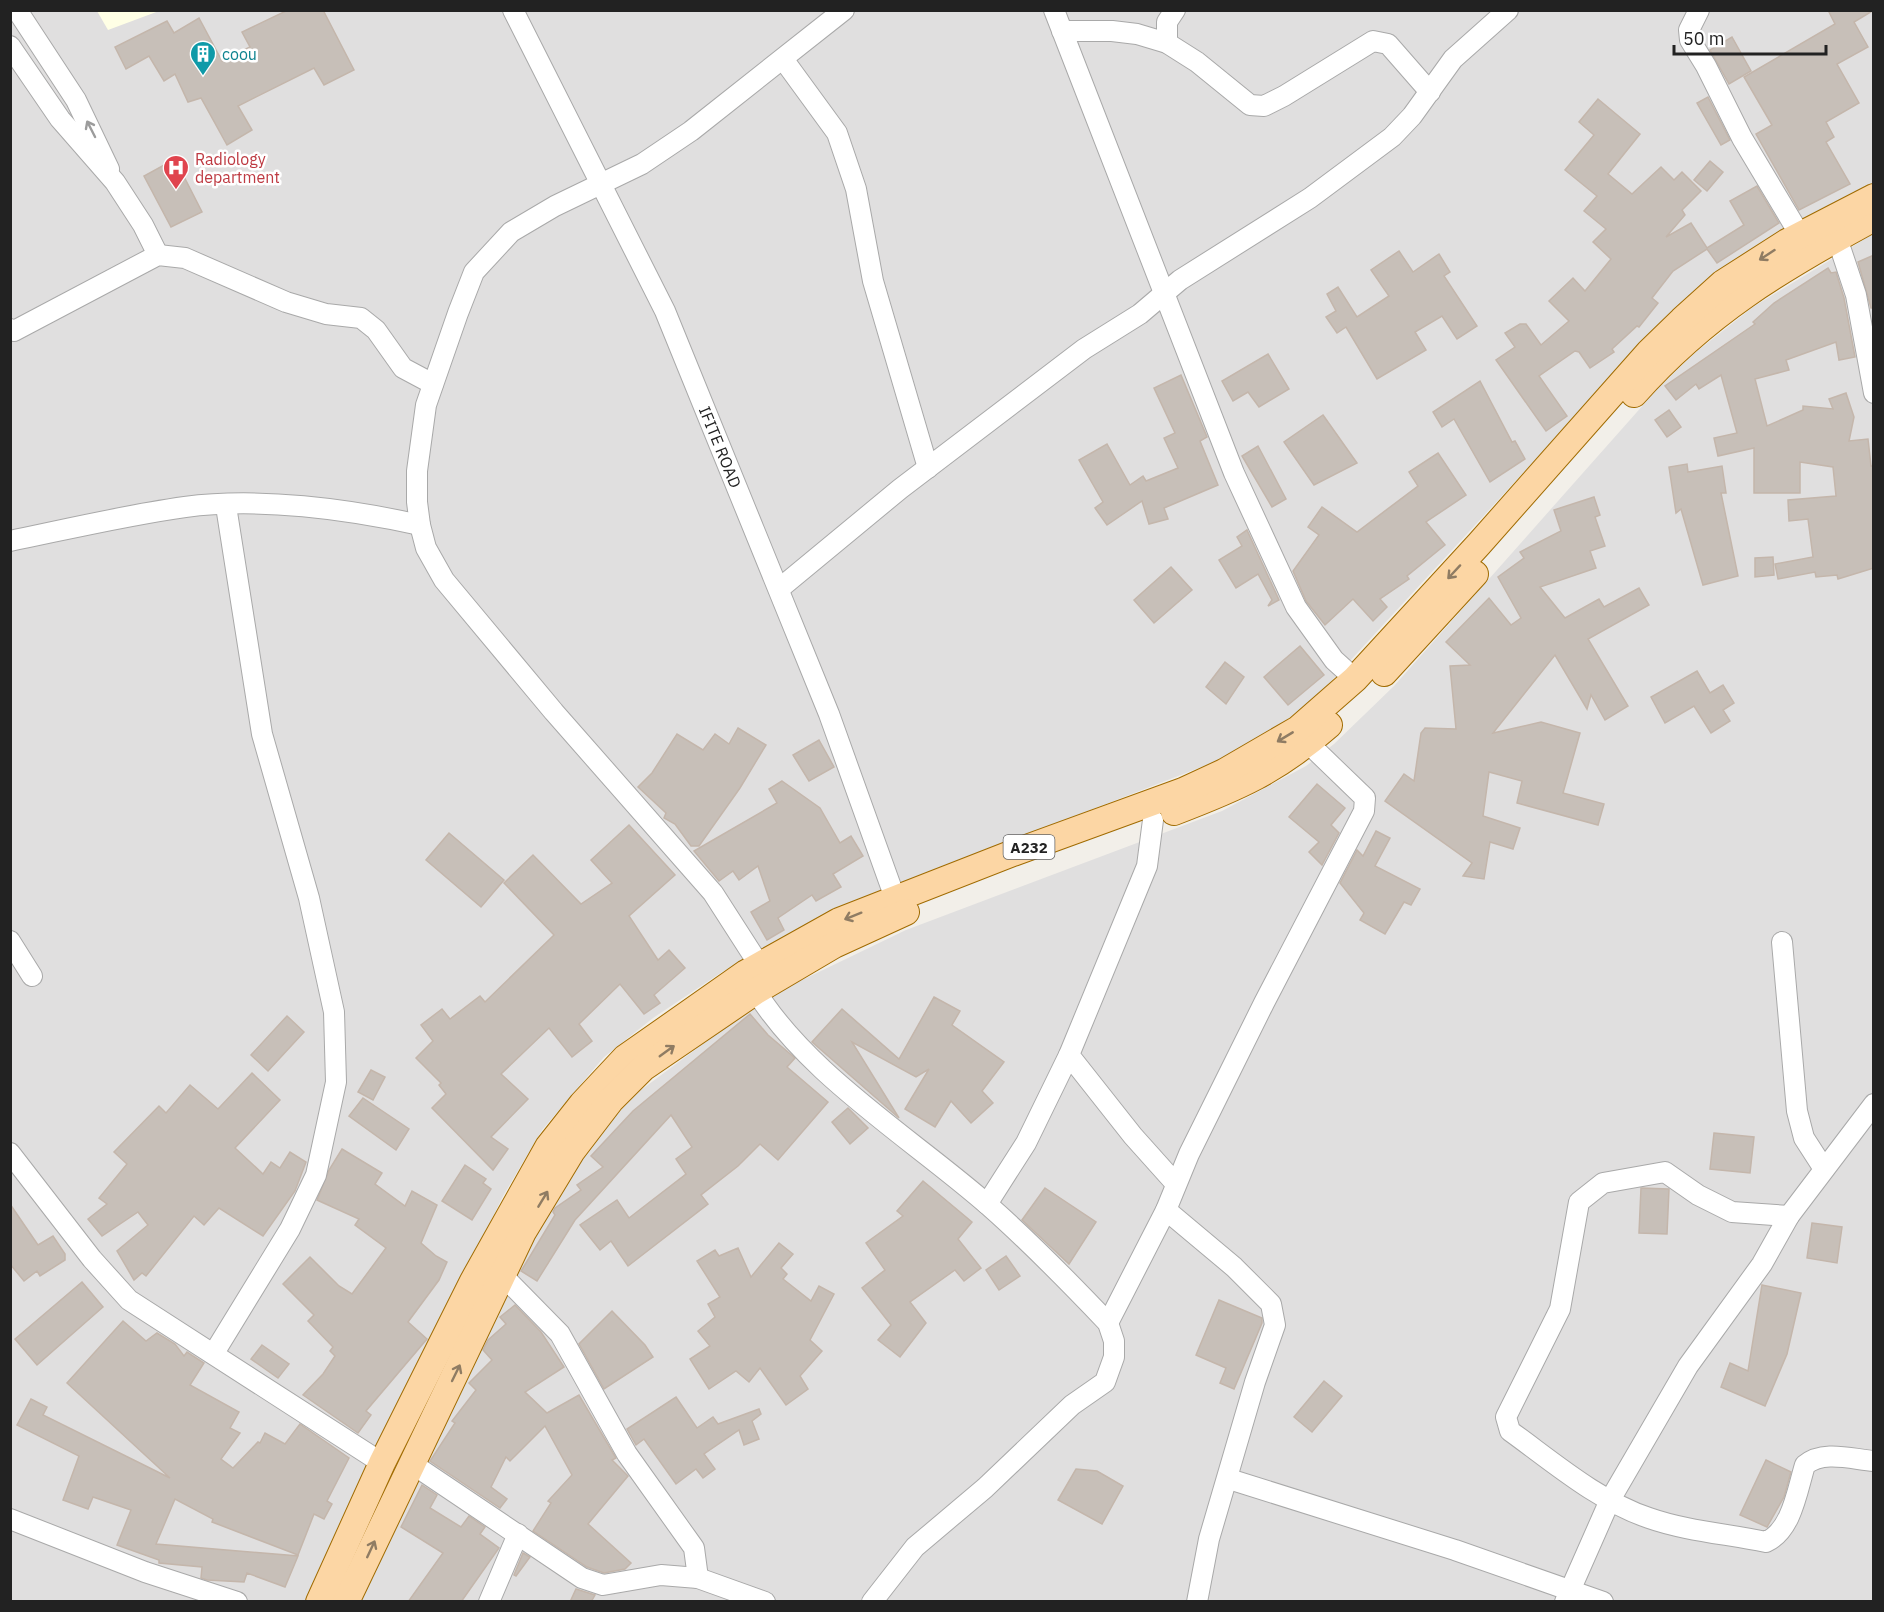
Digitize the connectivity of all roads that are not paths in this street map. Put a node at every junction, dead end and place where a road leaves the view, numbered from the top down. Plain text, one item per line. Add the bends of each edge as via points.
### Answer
1 (17, 10) edge
2 (513, 10) edge
3 (1054, 10) edge
4 (1175, 10) edge
5 (1508, 10) edge
6 (1699, 10) edge
7 (842, 11) edge
8 (1062, 31) junction
9 (1167, 43) junction
10 (10, 46) edge
11 (783, 59) junction
12 (1430, 92) junction
13 (115, 182) junction
14 (601, 184) junction
15 (1874, 197) edge
16 (1874, 218) edge
17 (1800, 235) junction
18 (1837, 238) junction
19 (158, 255) junction
20 (1165, 291) junction
21 (10, 329) edge
22 (433, 384) junction
23 (1874, 393) edge
24 (928, 468) junction
25 (226, 506) junction
26 (420, 525) junction
27 (10, 541) edge
28 (779, 590) junction
29 (1355, 679) junction
30 (1308, 743) junction
31 (1153, 820) junction
32 (896, 898) junction
33 (10, 941) edge
34 (1782, 942) dead end
35 (32, 976) dead end
36 (758, 978) junction
37 (1069, 1055) junction
38 (1874, 1104) edge
39 (10, 1153) edge
40 (1824, 1169) junction
41 (1176, 1184) junction
42 (987, 1204) junction
43 (1166, 1210) junction
44 (1789, 1216) junction
45 (504, 1277) junction
46 (1108, 1323) junction
47 (213, 1353) junction
48 (1874, 1461) edge
49 (382, 1462) junction
50 (411, 1463) junction
51 (1229, 1479) junction
52 (1610, 1500) junction
53 (10, 1519) edge
54 (518, 1534) junction
55 (698, 1578) junction
56 (1568, 1596) edge
57 (758, 1600) edge
58 (237, 1602) edge
59 (319, 1602) edge
60 (346, 1602) edge
61 (489, 1602) edge
62 (872, 1602) edge
63 (1197, 1602) edge
64 (1603, 1602) edge

13 -> 1 street via 76,100
2 - 14 street, IFITE ROAD
3 - 8 street
4 - 9 street via 1167,22
5 - 12 street via 1453,59
6 - 17 street via 1689,30 1690,40
7 - 11 street
8 - 9 street via 1112,31
8 - 20 street
9 - 12 street via 1250,105 1264,106 1284,96 1373,41 1388,44
10 - 13 street via 60,119
11 - 14 street via 691,131 642,164
11 - 24 street via 837,133 856,189 879,302
12 - 20 street via 1392,137 1347,172
13 - 19 street
14 - 22 street via 510,232 474,272
14 - 28 street, IFITE ROAD via 664,311
15 - 17 main road, A232
16 - 18 main road, A232
17 -> 29 main road, A232 via 1724,284 1649,352
18 - 23 street via 1856,295
18 - 30 main road, A232 via 1746,292 1651,376 1430,624 1368,690
19 - 21 street via 15,331
19 - 22 street via 185,258 286,302 326,314 361,318 376,330 404,368
20 - 24 street via 1140,314 1084,349
20 - 29 street via 1234,473 1296,607 1334,660
22 - 26 street via 426,405 417,471
24 - 28 street
25 - 26 street via 283,504
25 - 27 street via 187,507
25 - 47 street via 262,734 309,898 334,1012 336,1082 316,1175 290,1229
26 - 36 street via 426,548 439,572 469,613 714,893
28 - 32 street, IFITE ROAD
29 -> 32 main road, A232 via 1298,729 1224,772
30 - 31 main road, A232 via 1237,788
30 - 41 street via 1365,798 1364,811 1258,1013
31 - 36 main road, A232 via 900,914
31 - 37 street via 1147,866
32 -> 36 main road, A232 via 839,921
33 - 35 street
34 - 40 street via 1797,1111 1804,1138
36 - 42 street via 796,1044
45 -> 36 main road, A232 via 523,1232 572,1151 611,1100 643,1068
36 - 49 main road, A232 via 625,1058 582,1104 548,1148 473,1281
37 - 41 street
37 - 42 street via 1026,1143
38 - 40 street
39 - 47 street via 129,1300
40 - 44 street
41 - 43 street
42 - 46 street
43 - 46 street
43 - 51 street via 1271,1304 1275,1325
44 - 52 street via 1762,1264 1688,1366
44 - 52 street via 1732,1212 1665,1172 1603,1183 1579,1202 1560,1309 1506,1417 1506,1425 1553,1463
50 -> 45 main road, A232
45 - 55 street via 560,1334 627,1454 694,1548
46 - 62 street via 1114,1357 1106,1382 1072,1405 985,1488 915,1547
47 - 49 street
48 - 52 street via 1820,1456 1811,1460 1805,1466 1787,1521 1776,1537 1766,1542 1649,1518
49 - 59 main road, A232
50 - 54 street
60 -> 50 main road, A232
51 - 56 street via 1455,1550
51 - 63 street via 1209,1539
52 - 56 street
53 - 58 street via 145,1572
54 - 55 street via 582,1578 603,1585 661,1575
54 - 61 street
55 - 57 street
56 - 64 street

